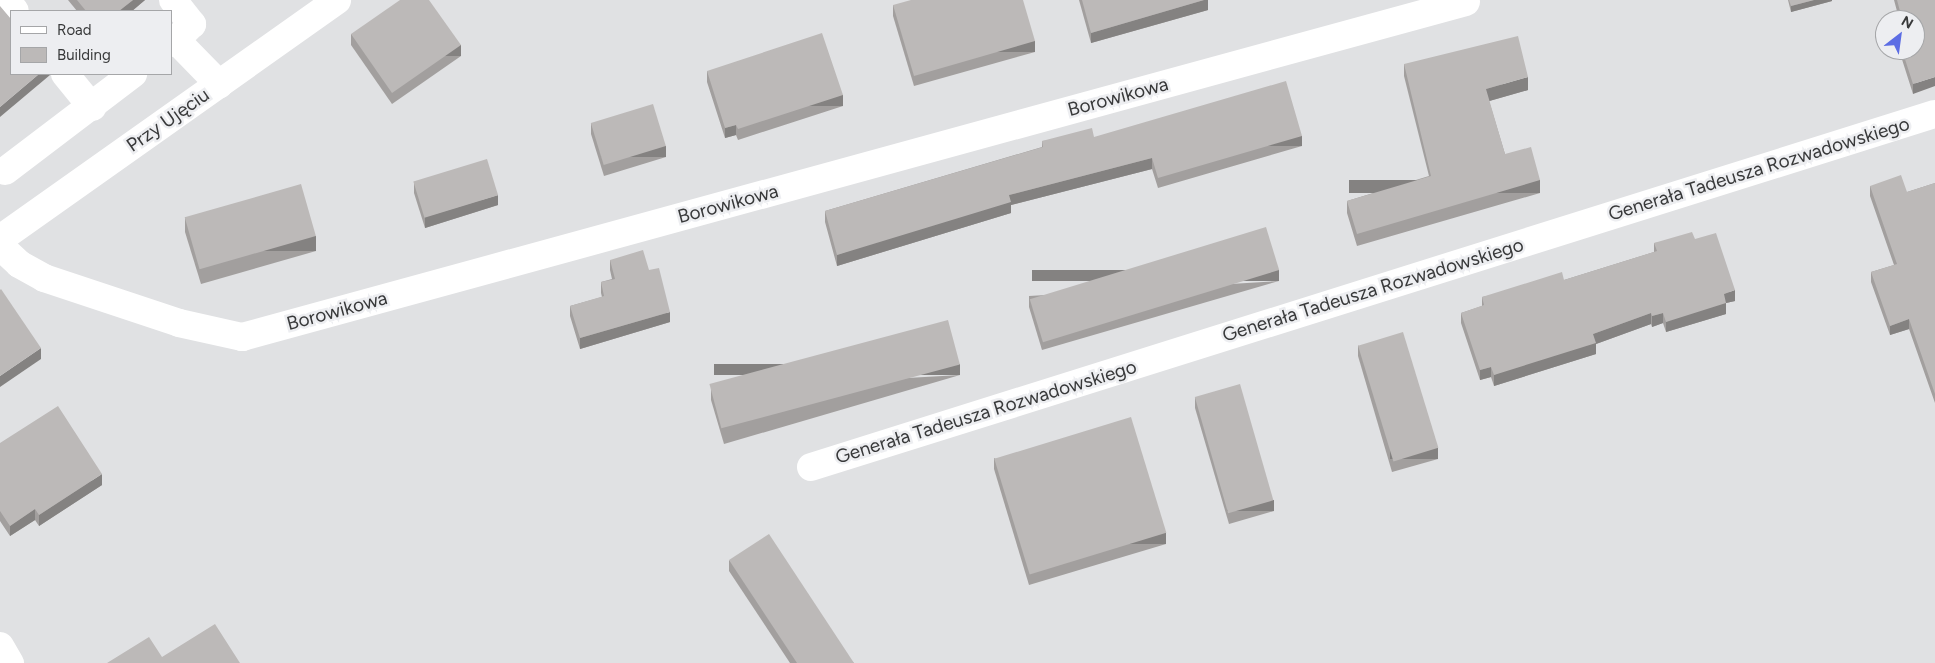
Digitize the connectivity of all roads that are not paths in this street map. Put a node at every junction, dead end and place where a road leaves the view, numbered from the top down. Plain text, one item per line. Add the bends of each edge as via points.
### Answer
1 (6, 0) edge
2 (173, 0) edge
3 (337, 0) edge
4 (1466, 2) dead end
5 (14, 10) edge
6 (174, 42) edge
7 (66, 75) edge
8 (132, 75) edge
9 (219, 84) junction
10 (92, 107) junction
11 (1935, 114) edge
12 (5, 171) dead end
13 (0, 239) edge
14 (0, 246) edge
15 (811, 467) dead end
16 (0, 646) edge
17 (10, 663) edge

1 - 5 street
2 - 6 street via 192,24
3 - 9 street, Przy Ujęciu
4 - 14 street, Borowikowa via 242,337 179,323 44,278 19,264
6 - 9 street
7 - 10 street
8 - 10 street
9 - 13 street, Przy Ujęciu
10 - 12 street
11 - 15 street, Generała Tadeusza Rozwadowskiego
16 - 17 street

